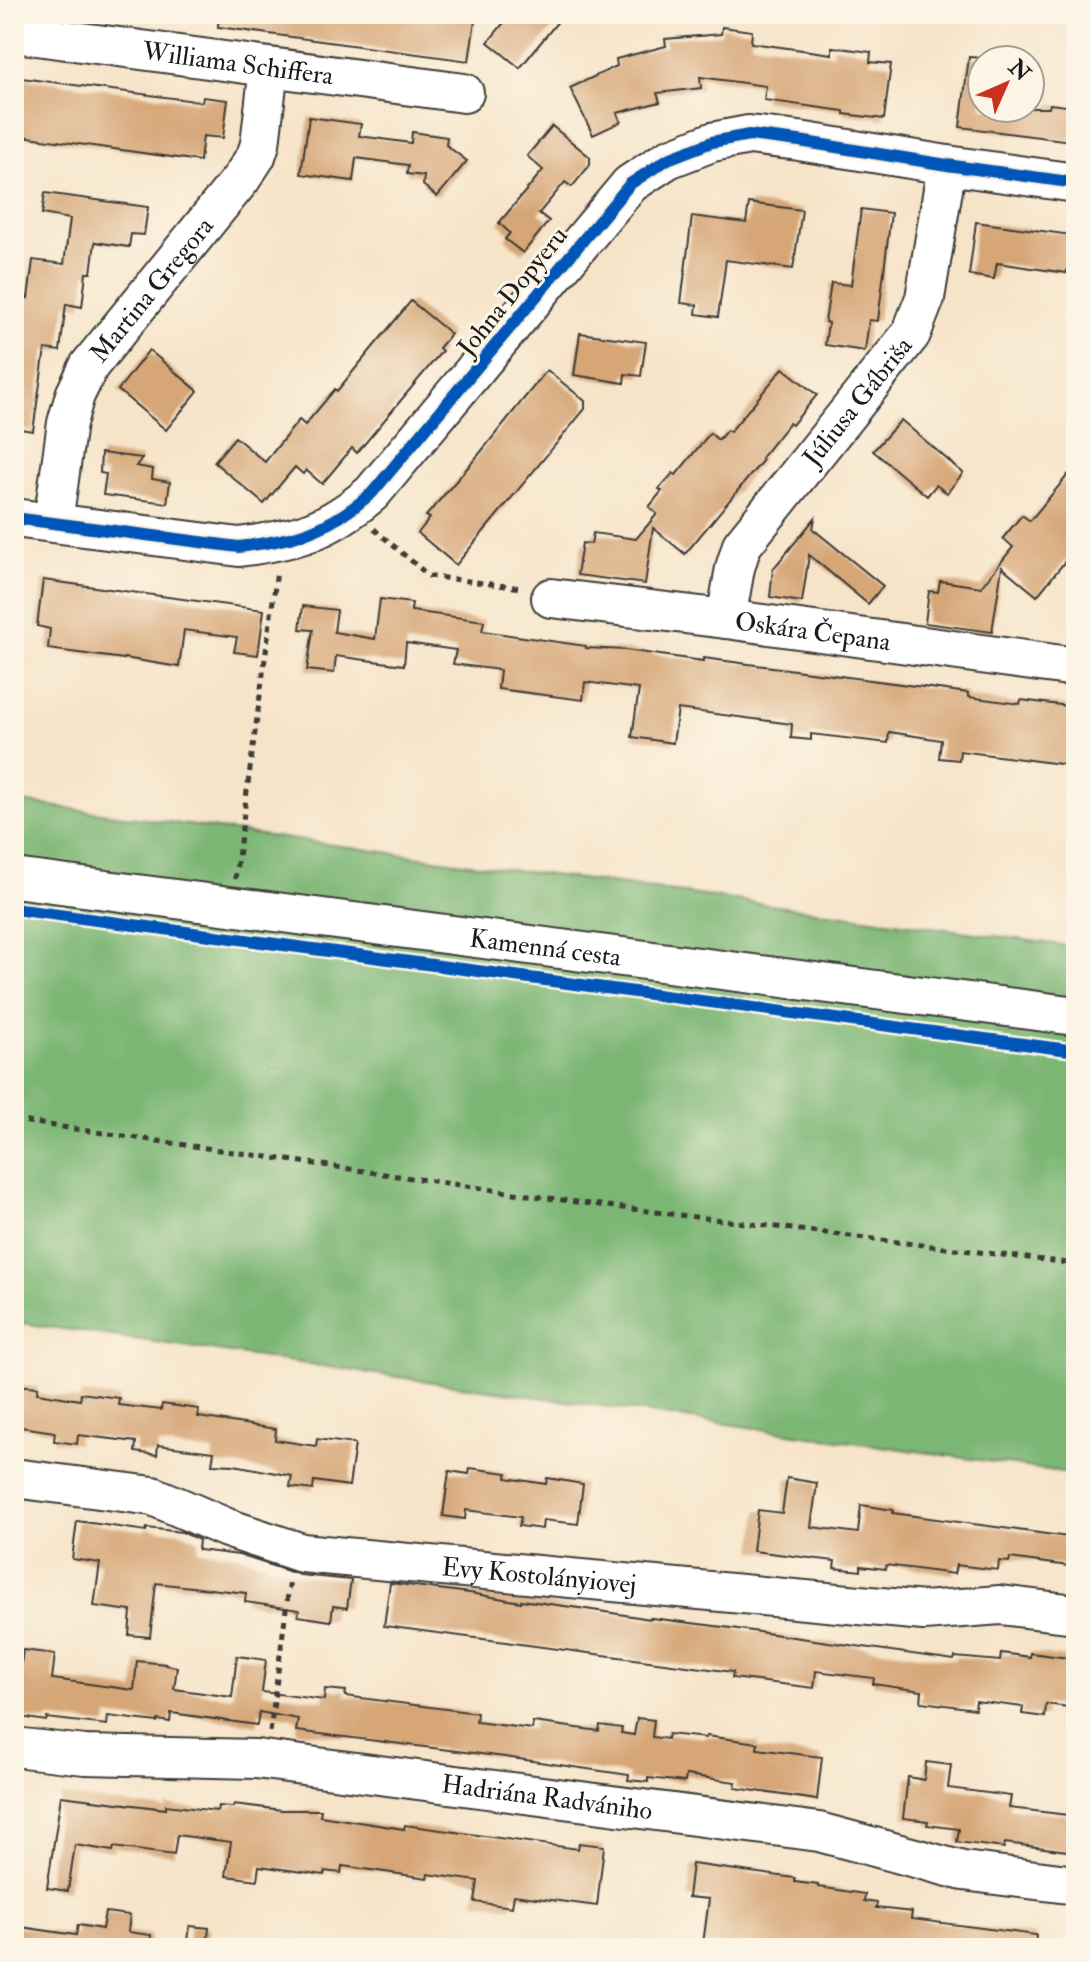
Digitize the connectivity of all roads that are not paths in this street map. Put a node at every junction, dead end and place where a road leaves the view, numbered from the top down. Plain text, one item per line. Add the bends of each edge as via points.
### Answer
1 (14, 33) edge
2 (269, 68) junction
3 (464, 93) dead end
4 (947, 165) junction
5 (1076, 183) edge
6 (14, 518) edge
7 (53, 522) junction
8 (551, 598) road end
9 (726, 619) junction
10 (1076, 667) edge
11 (14, 878) edge
12 (1076, 1016) edge
13 (14, 1478) edge
14 (1076, 1614) edge
15 (14, 1747) edge
16 (1076, 1885) edge

1 - 2 street, Williama Schiffera
2 - 3 street, Williama Schiffera
2 - 7 street, Martina Gregora via 256,156 89,366 75,395
4 - 5 street, Johna Dopyeru
4 - 7 street, Johna Dopyeru via 749,135 668,159 630,184 372,493 317,531 239,547
4 - 9 street, Júliusa Gábriša via 925,298 911,334 742,545
6 - 7 street, Johna Dopyeru
8 - 9 street, Oskára Čepana
9 - 10 street, Oskára Čepana
11 - 12 street, Kamenná cesta
13 - 14 street, Evy Kostolányiovej via 153,1496 302,1553 924,1611 1000,1605
15 - 16 street, Hadriána Radvániho via 85,1755 266,1761 819,1832 963,1871

